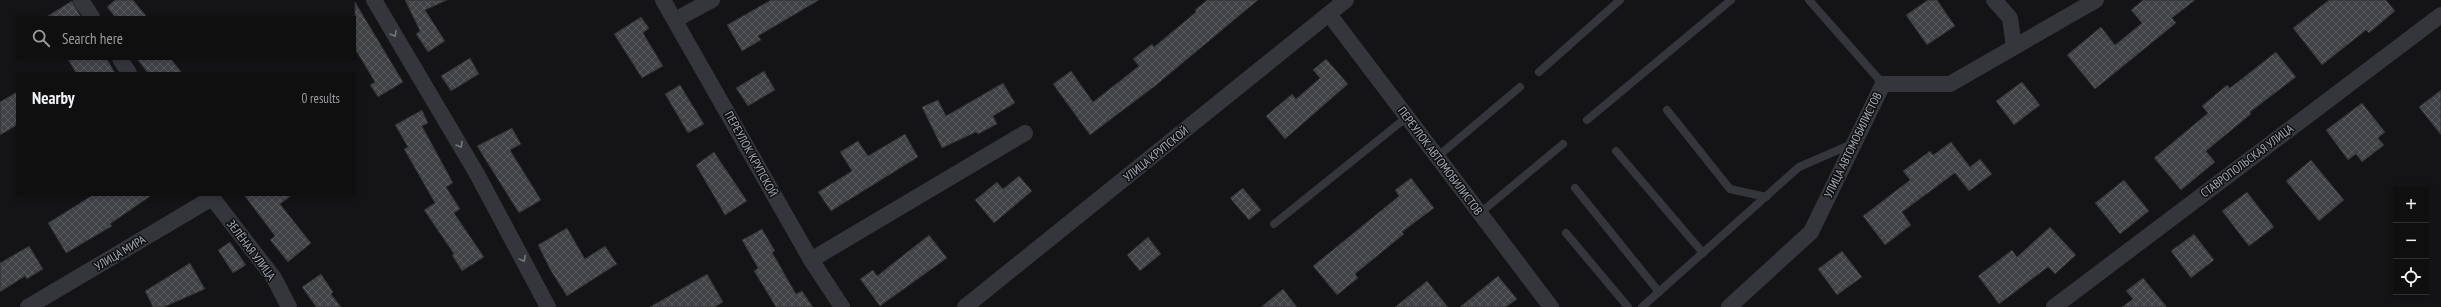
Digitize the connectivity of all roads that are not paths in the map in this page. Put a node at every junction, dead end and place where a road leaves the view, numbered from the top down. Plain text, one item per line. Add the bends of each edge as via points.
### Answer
1 (81, 0) edge
2 (374, 0) edge
3 (662, 0) edge
4 (712, 0) edge
5 (1346, 0) edge
6 (1620, 0) edge
7 (1731, 0) edge
8 (1809, 0) edge
9 (1994, 0) edge
10 (2096, 0) edge
11 (1329, 14) junction
12 (2441, 15) edge
13 (91, 16) edge
14 (675, 20) junction
15 (2014, 47) junction
16 (121, 60) edge
17 (128, 72) edge
18 (1539, 72) dead end
19 (1882, 84) junction
20 (1520, 88) dead end
21 (1666, 110) dead end
22 (1407, 117) junction
23 (1586, 120) dead end
24 (1025, 134) dead end
25 (1854, 142) junction
26 (1562, 144) dead end
27 (1616, 151) dead end
28 (1437, 157) junction
29 (1575, 188) dead end
30 (211, 196) edge
31 (1766, 197) junction
32 (1480, 213) junction
33 (1274, 224) dead end
34 (1566, 233) dead end
35 (1703, 253) junction
36 (811, 260) junction
37 (1659, 292) junction
38 (1549, 306) edge
39 (28, 307) edge
40 (289, 307) edge
41 (548, 307) edge
42 (842, 307) edge
43 (965, 307) edge
44 (1628, 307) edge
45 (1642, 307) edge
46 (1729, 307) edge
47 (2054, 307) edge

1 - 13 street
2 -> 41 street via 477,174
3 - 14 street, ПЕРЕУЛОК КРУПСКОЙ
4 - 14 street
5 - 11 street, УЛИЦА КРУПСКОЙ
6 - 18 lane
7 - 23 lane
8 - 19 lane
9 - 15 street via 2010,18
10 - 15 street, УЛИЦА АВТОМОБИЛИСТОВ
11 - 22 street, ПЕРЕУЛОК АВТОМОБИЛИСТОВ
11 - 43 street, УЛИЦА КРУПСКОЙ
12 - 47 street, СТАВРОПОЛЬСКАЯ УЛИЦА
14 - 36 street, ПЕРЕУЛОК КРУПСКОЙ
15 - 19 street, УЛИЦА АВТОМОБИЛИСТОВ via 1950,84
16 - 17 street
19 - 25 street, УЛИЦА АВТОМОБИЛИСТОВ
20 - 28 lane
21 - 31 lane via 1730,188
22 - 28 street, ПЕРЕУЛОК АВТОМОБИЛИСТОВ
22 - 33 lane
24 - 36 street
25 - 31 lane via 1799,167
25 - 46 street, УЛИЦА АВТОМОБИЛИСТОВ via 1811,232
26 - 32 lane
27 - 35 lane
28 - 32 street, ПЕРЕУЛОК АВТОМОБИЛИСТОВ
29 - 37 lane
30 - 39 street, УЛИЦА МИРА
30 - 40 street, ЗЕЛЁНАЯ УЛИЦА via 274,278
31 - 35 lane
32 - 38 street, ПЕРЕУЛОК АВТОМОБИЛИСТОВ
34 - 44 lane
35 - 37 lane
36 - 42 street, ПЕРЕУЛОК КРУПСКОЙ
37 - 45 lane

